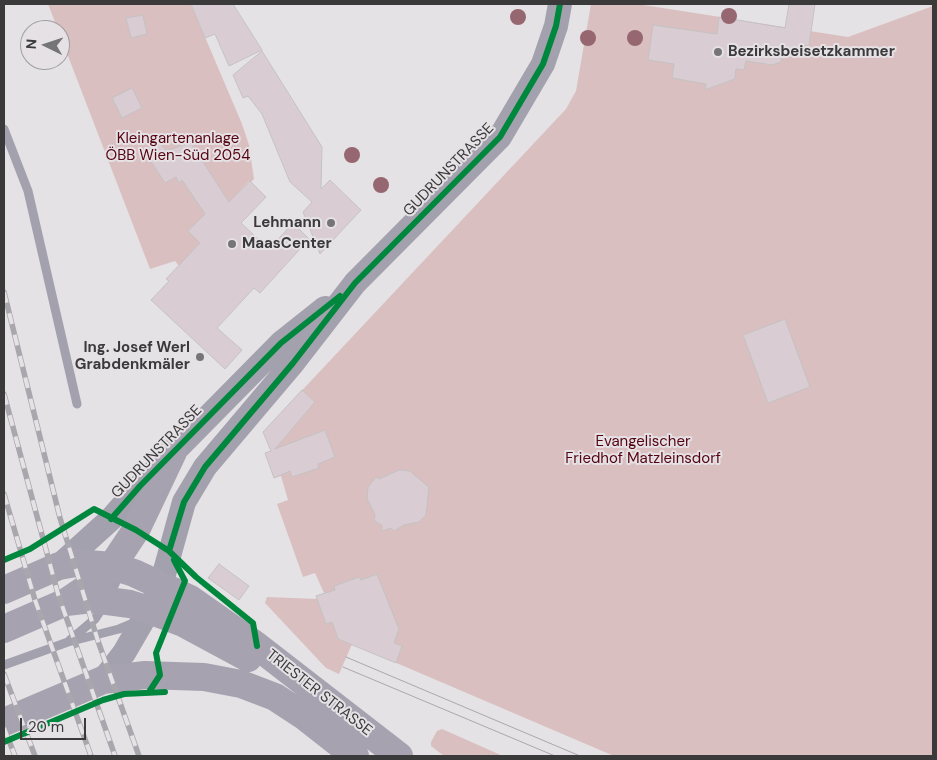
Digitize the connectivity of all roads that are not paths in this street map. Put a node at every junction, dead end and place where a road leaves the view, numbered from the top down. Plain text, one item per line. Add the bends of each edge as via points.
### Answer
1 (560, 4) edge
2 (4, 129) edge
3 (356, 284) junction
4 (77, 404) dead end
5 (173, 452) junction
6 (59, 566) junction
7 (117, 567) junction
8 (161, 585) junction
9 (4, 590) edge
10 (107, 601) junction
11 (66, 602) junction
12 (148, 613) junction
13 (4, 629) edge
14 (68, 642) junction
15 (4, 665) edge
16 (103, 680) junction
17 (349, 716) junction
18 (4, 722) edge
19 (355, 756) edge
20 (399, 756) edge

1 - 3 main road, GUDRUNSTRASSE via 543,64 500,137
2 - 4 lane via 28,191
3 - 5 main road, GUDRUNSTRASSE via 281,343
3 - 8 main road, GUDRUNSTRASSE via 205,467 184,502
5 - 6 main road, GUDRUNSTRASSE via 111,519
5 - 7 main road
6 - 7 main road, TRIESTER STRASSE via 76,563
6 - 9 main road, TRIESTER STRASSE
7 - 8 main road, TRIESTER STRASSE
7 - 10 lane
7 - 11 main road
8 - 12 main road, GUDRUNSTRASSE
8 - 17 main road, TRIESTER STRASSE via 190,598
10 - 11 main road
10 - 12 main road via 130,604
10 - 14 lane via 95,619
11 - 13 main road
12 - 14 lane via 119,629
12 - 16 main road, GUDRUNSTRASSE
12 - 17 main road via 183,623
14 - 15 lane
16 - 18 main road, TRIESTER STRASSE
16 - 19 main road, TRIESTER STRASSE via 160,675 204,677 258,689 289,706
17 - 20 main road, TRIESTER STRASSE

